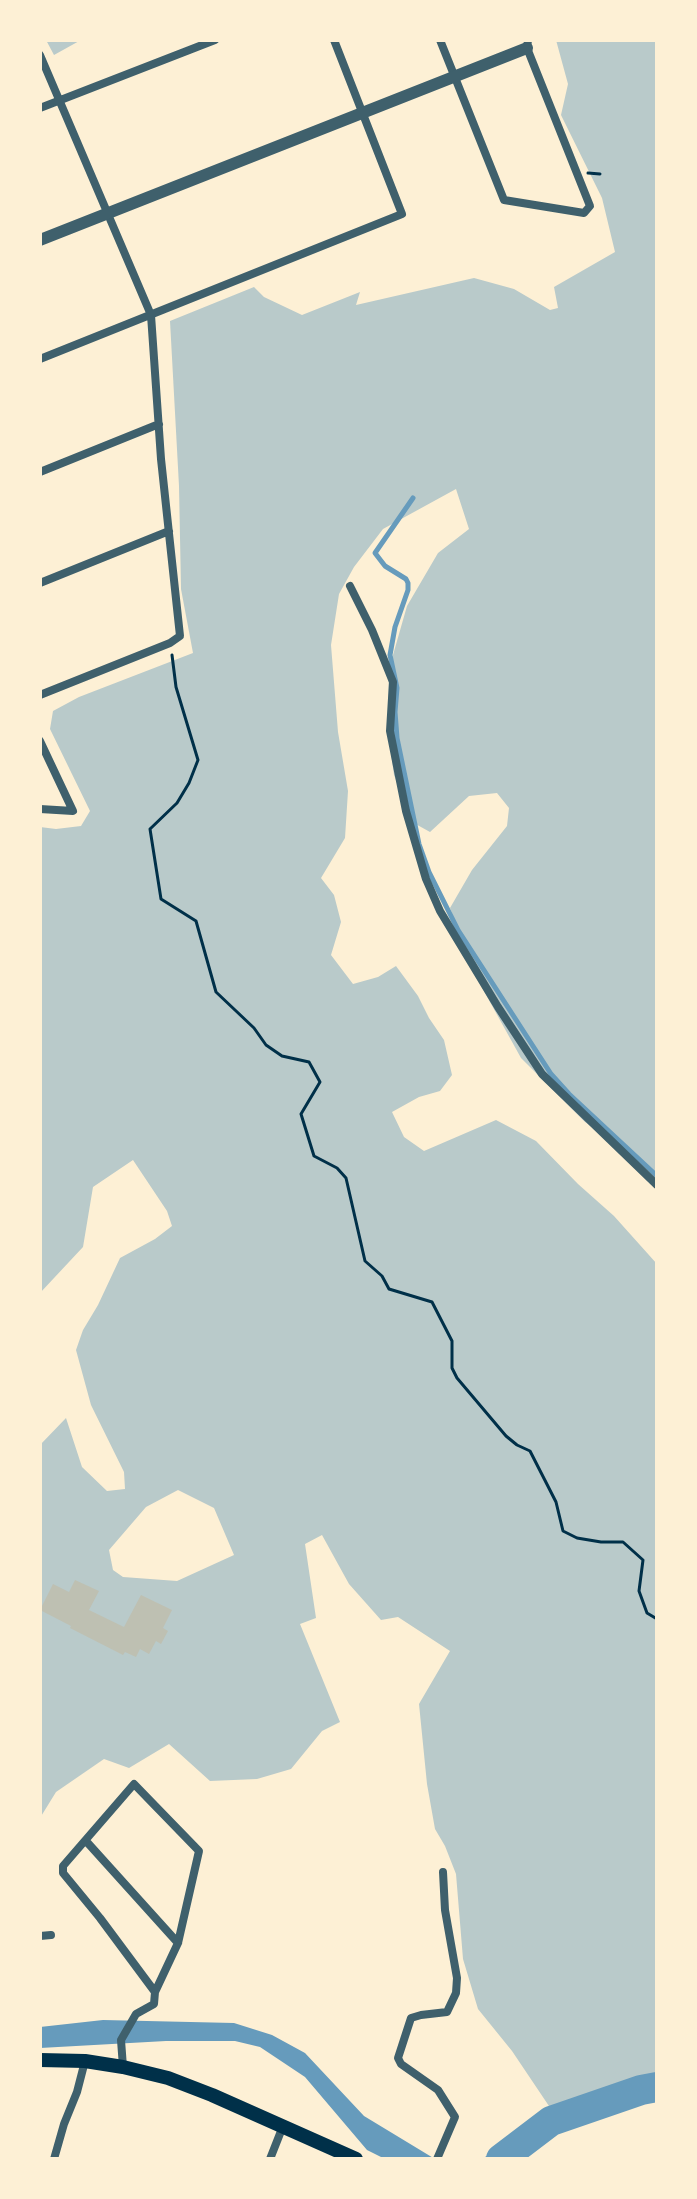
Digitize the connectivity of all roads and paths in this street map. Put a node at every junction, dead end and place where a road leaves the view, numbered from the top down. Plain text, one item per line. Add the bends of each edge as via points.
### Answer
1 (215, 40) edge
2 (334, 40) edge
3 (440, 40) edge
4 (527, 44) edge
5 (40, 55) edge
6 (455, 77) junction
7 (61, 100) junction
8 (40, 108) edge
9 (363, 112) junction
10 (108, 214) junction
11 (40, 240) edge
12 (151, 315) junction
13 (40, 359) edge
14 (159, 424) junction
15 (40, 472) edge
16 (169, 531) junction
17 (40, 583) edge
18 (350, 586) dead end
19 (170, 643) junction
20 (40, 695) edge
21 (40, 741) edge
22 (40, 809) edge
23 (657, 1185) edge
24 (657, 1619) edge
25 (86, 1841) junction
26 (443, 1872) dead end
27 (51, 1935) dead end
28 (40, 1936) edge
29 (178, 1943) junction
30 (155, 1992) junction
31 (40, 2060) edge
32 (85, 2061) junction
33 (123, 2067) junction
34 (283, 2126) junction
35 (439, 2156) edge
36 (54, 2159) edge
37 (270, 2159) edge
38 (356, 2159) edge

1 - 7 street
2 - 9 street
3 - 6 street
4 - 6 street
4 - 6 street via 590,206 584,213 504,200
5 - 7 street
6 - 9 street
7 - 8 street
7 - 10 street
9 - 10 street
9 - 12 street via 402,214
10 - 11 street
10 - 12 street
12 - 13 street
12 - 14 street
14 - 15 street
14 - 16 street
16 - 17 street
16 - 19 street via 180,636
18 - 23 street via 393,682 390,731 406,811 440,911 542,1074
19 - 20 street
19 - 24 path via 176,687 198,760 177,803 150,829 161,899 196,921 216,992 266,1045 282,1056 309,1062 320,1082 301,1114 314,1156 346,1178 365,1261 389,1289 432,1302 452,1341 457,1378 506,1436 530,1451 556,1502 563,1531 577,1538 623,1542 643,1560 639,1591 647,1613
21 - 22 street via 73,811
25 - 29 street
25 - 29 street via 134,1784 199,1851
25 - 30 street via 63,1866 63,1873
26 - 35 street via 456,1993 447,2012 411,2018 398,2058 438,2090 455,2117
27 - 28 street
29 - 30 street
30 - 33 street via 154,2004 136,2014 121,2040
31 - 32 main road
32 - 33 main road
32 - 36 street
33 - 34 main road via 168,2078
34 - 37 street
34 - 38 main road

